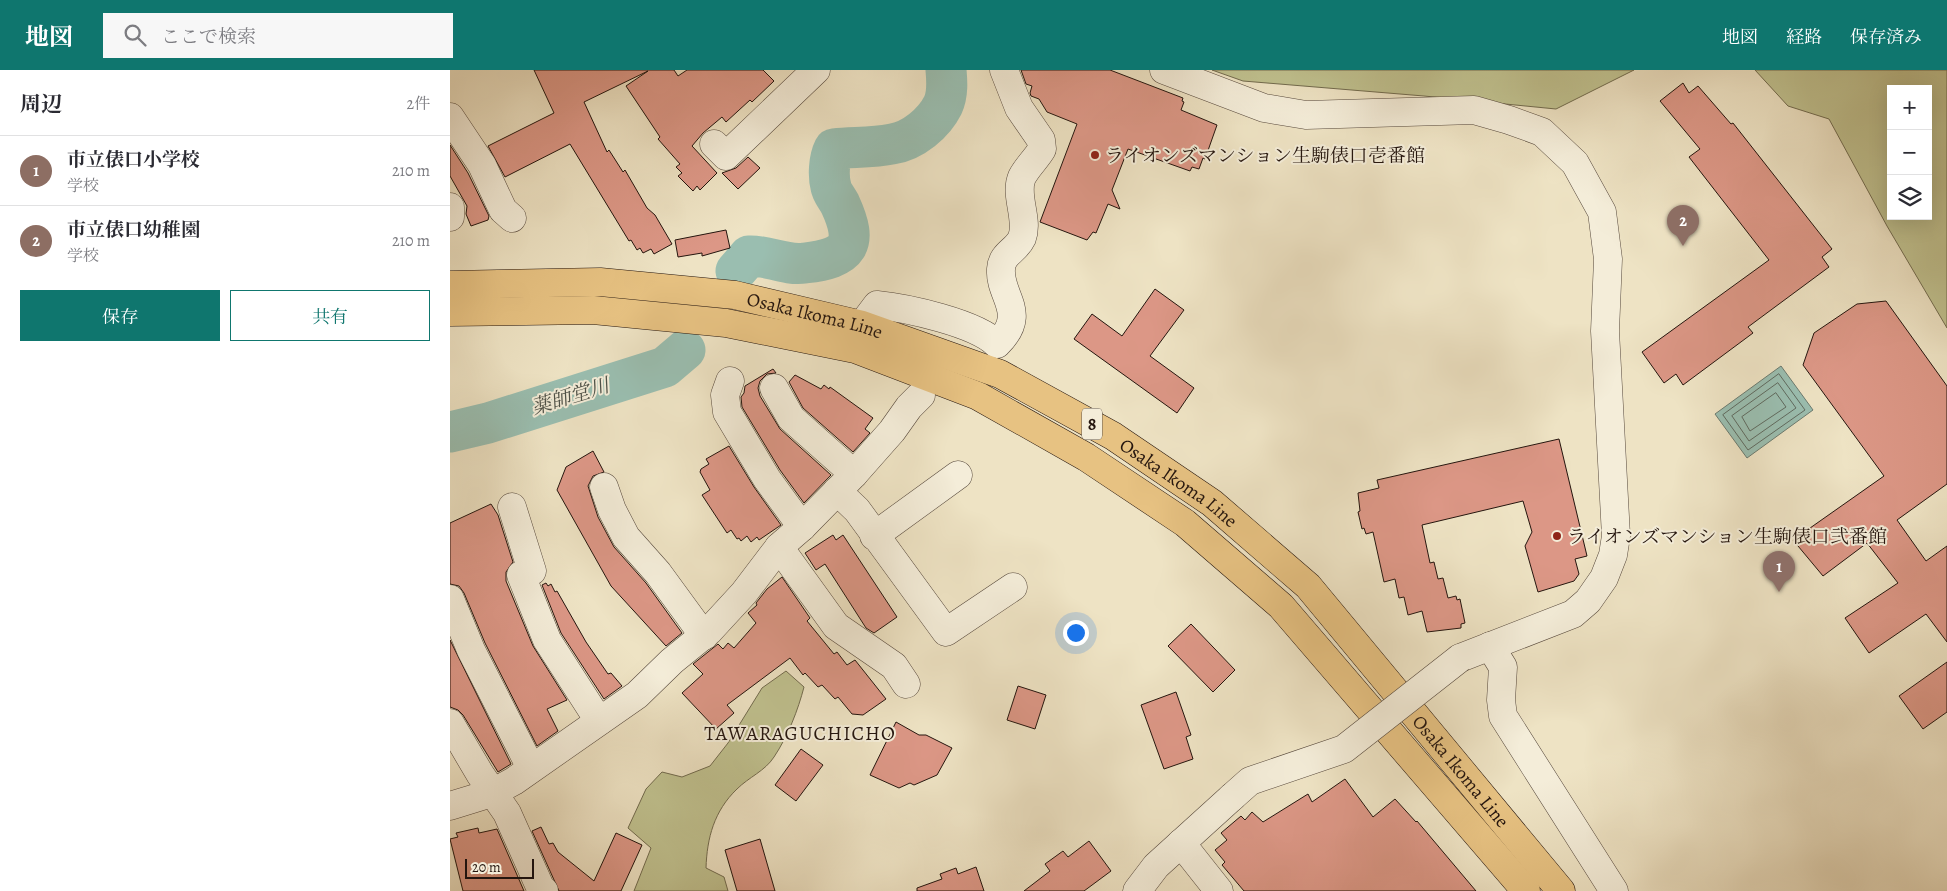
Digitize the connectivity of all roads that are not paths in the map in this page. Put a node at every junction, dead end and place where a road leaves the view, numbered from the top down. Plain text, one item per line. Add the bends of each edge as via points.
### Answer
1 (816, 70) edge
2 (1004, 70) edge
3 (1164, 70) edge
4 (450, 117) edge
5 (714, 144) dead end
6 (450, 207) edge
7 (450, 217) edge
8 (512, 218) dead end
9 (450, 285) edge
10 (450, 312) edge
11 (862, 325) junction
12 (730, 381) dead end
13 (774, 388) dead end
14 (922, 396) dead end
15 (958, 475) dead end
16 (845, 483) junction
17 (604, 487) dead end
18 (512, 508) dead end
19 (802, 526) junction
20 (874, 536) junction
21 (779, 547) junction
22 (1013, 587) dead end
23 (450, 599) edge
24 (704, 636) junction
25 (1490, 646) junction
26 (906, 684) dead end
27 (599, 721) junction
28 (450, 724) edge
29 (531, 768) junction
30 (492, 793) junction
31 (450, 806) edge
32 (1182, 843) junction
33 (544, 891) edge
34 (1137, 891) edge
35 (1219, 891) edge
36 (1526, 891) edge
37 (1561, 891) edge
38 (1614, 891) edge

1 - 5 street via 787,87 726,156
2 - 11 street via 1019,108 1042,148 1022,177 1022,238 1003,258 1001,271 1012,306 1006,335 997,344 991,338 908,308 877,305
3 - 25 street via 1264,108 1306,115 1474,110 1542,132 1575,163 1602,212 1608,259 1605,331 1616,510 1614,555 1604,578 1588,601 1573,614
4 - 8 street via 482,165 503,210
6 - 7 street
9 - 11 main road, Osaka Ikoma Line / 8 via 600,282 735,296
10 - 36 main road, Osaka Ikoma Line / 8 via 593,310 726,324 855,349 978,396 1086,457 1185,523 1281,606
11 - 37 main road, Osaka Ikoma Line / 8 via 1000,374 1113,436 1212,503 1308,586
12 - 19 street via 725,396 727,412 766,480
13 - 16 street via 791,418
14 - 16 street
15 - 20 street
16 - 19 street
16 - 20 street
17 - 24 street via 626,537 658,573
18 - 27 street via 532,572 521,575 547,640
19 - 21 street
20 - 22 street via 946,632
21 - 24 street
21 - 26 street via 836,626 894,666
23 - 29 street
24 - 27 street via 672,661 638,695
25 - 32 street, bridge via 1460,658 1344,749 1250,781
25 - 38 street via 1503,667 1503,716
27 - 29 street
28 - 30 street
29 - 30 street
30 - 31 street
30 - 33 street via 507,813
32 - 34 street via 1156,866
32 - 35 street

